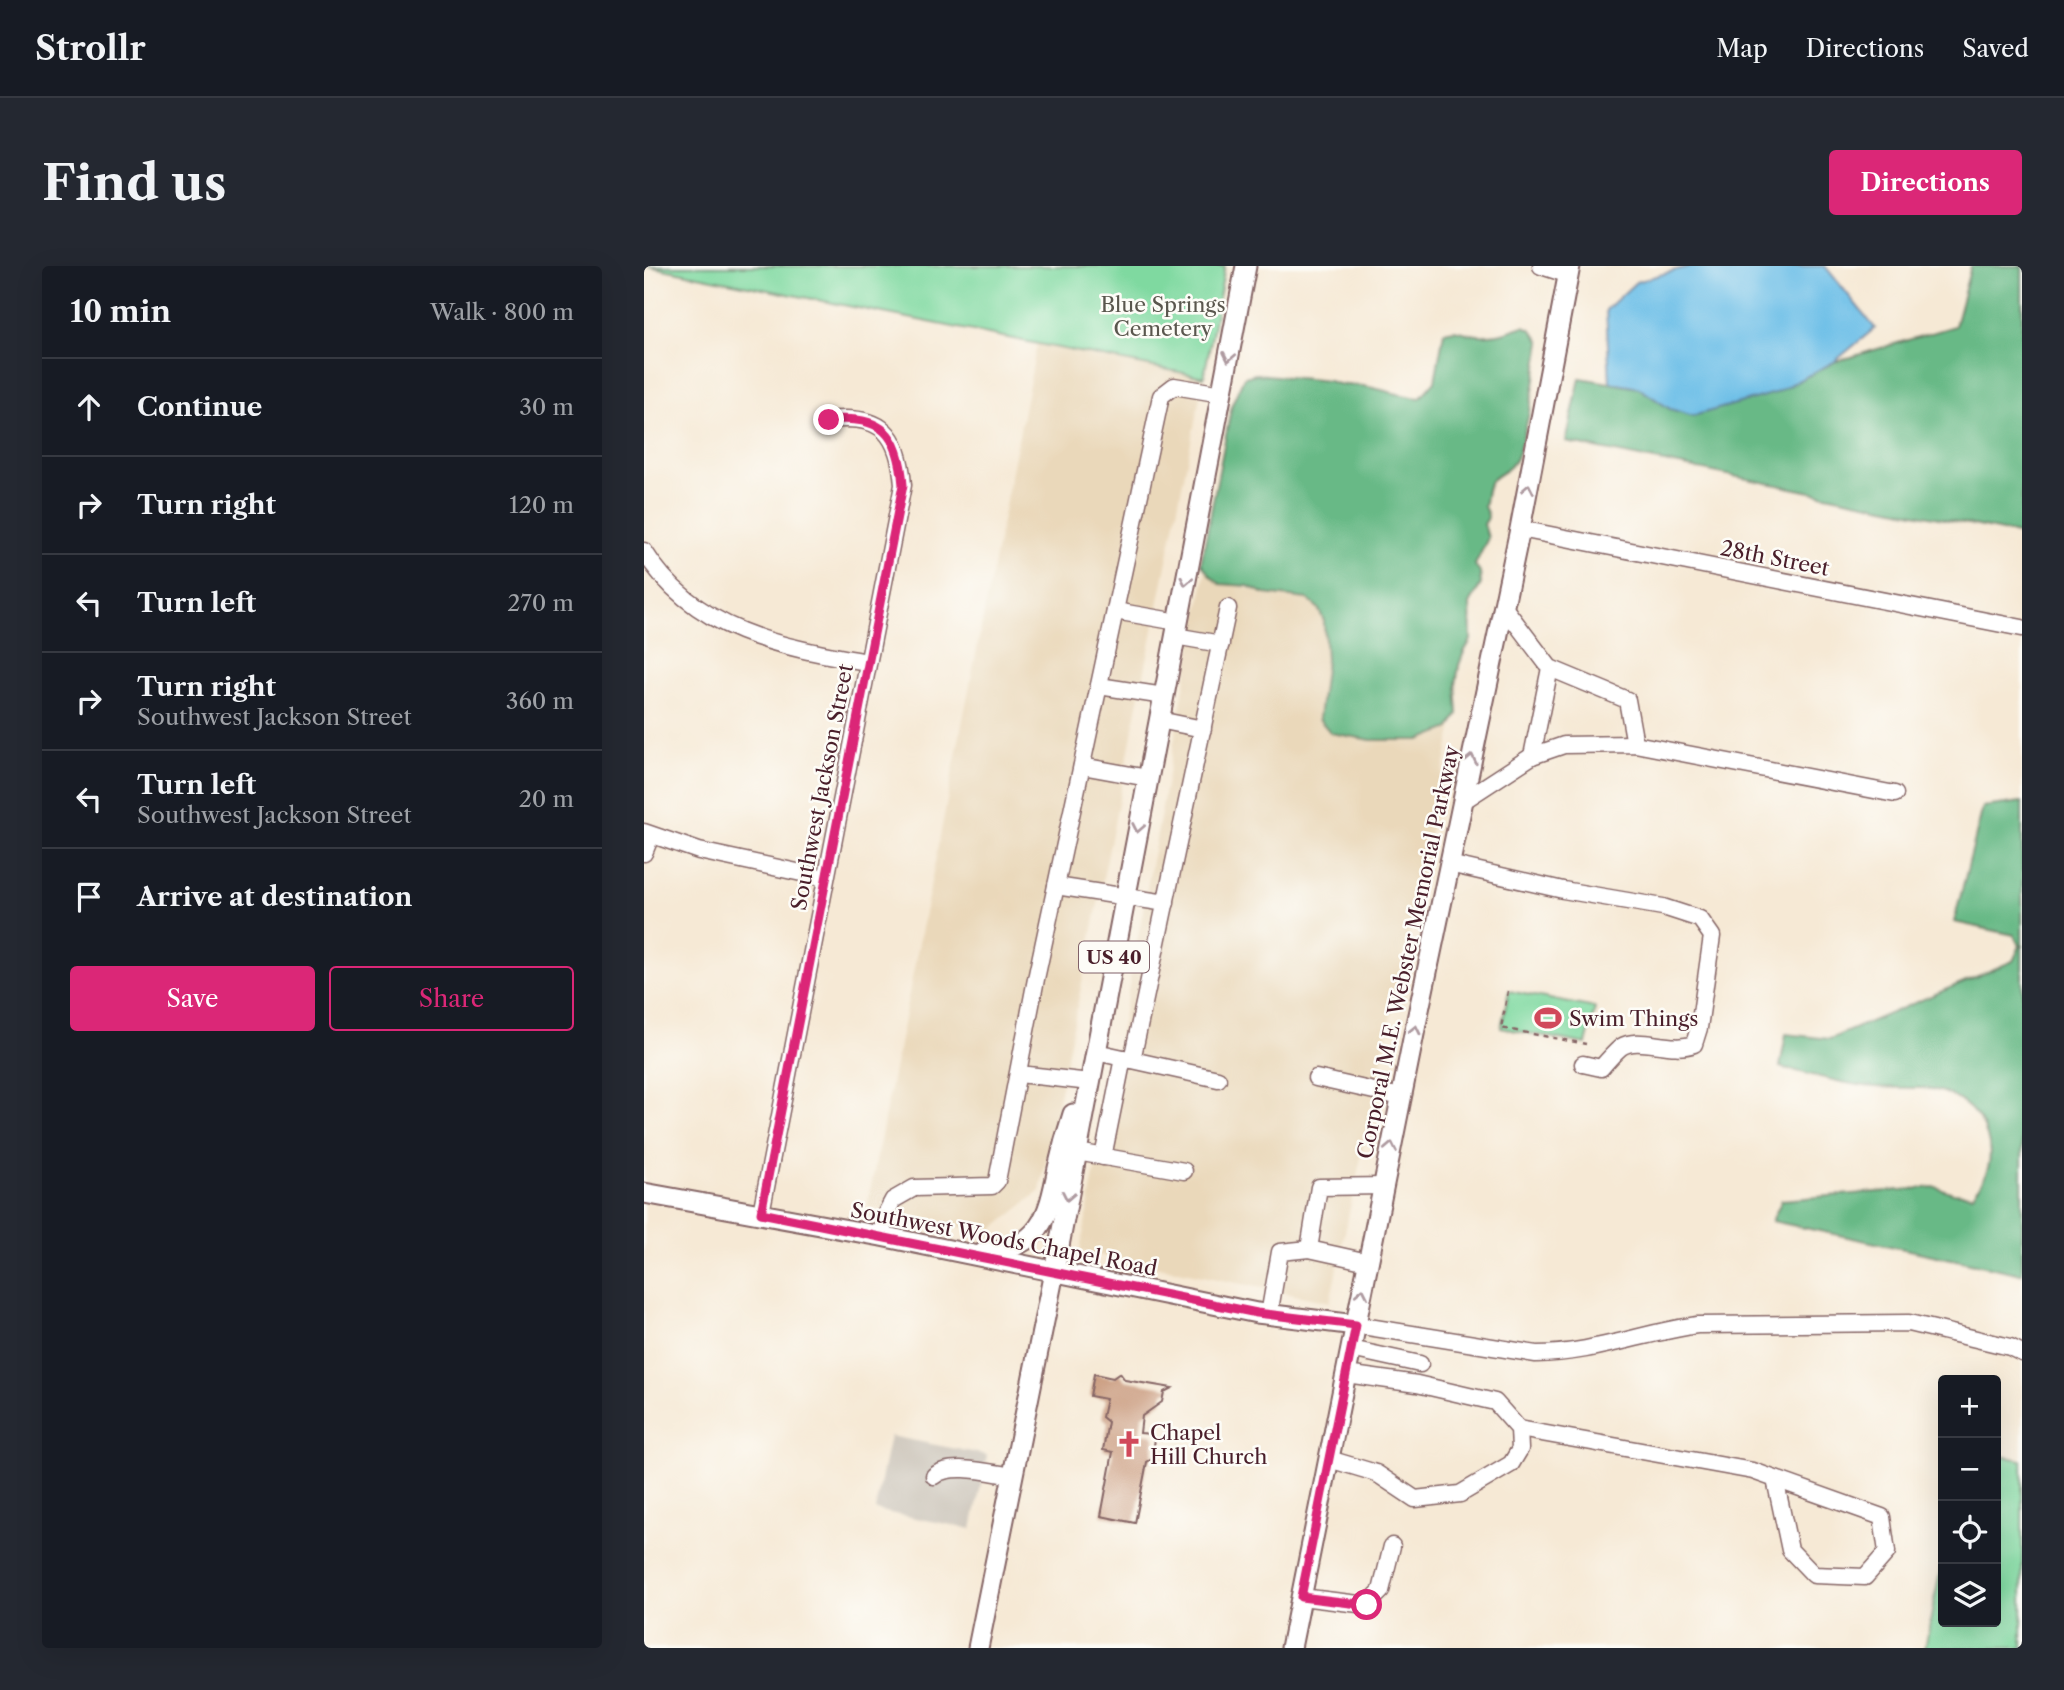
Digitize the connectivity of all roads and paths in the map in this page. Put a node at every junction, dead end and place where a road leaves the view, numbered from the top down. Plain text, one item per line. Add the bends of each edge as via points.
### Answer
1 (1246, 266) edge
2 (1541, 266) edge
3 (1570, 270) edge
4 (1222, 394) junction
5 (829, 420) dead end
6 (1520, 529) junction
7 (644, 551) edge
8 (1503, 606) junction
9 (1228, 608) dead end
10 (1115, 611) junction
11 (2022, 628) edge
12 (1177, 629) junction
13 (1221, 644) junction
14 (867, 662) junction
15 (1550, 668) junction
16 (1099, 687) junction
17 (1164, 696) junction
18 (1159, 720) junction
19 (1203, 729) junction
20 (1635, 744) junction
21 (1532, 756) junction
22 (1082, 766) junction
23 (1148, 778) junction
24 (1895, 794) dead end
25 (1463, 801) junction
26 (648, 834) edge
27 (644, 853) edge
28 (1449, 864) junction
29 (825, 878) junction
30 (1056, 886) junction
31 (1125, 896) junction
32 (1166, 903) junction
33 (1508, 991) dead end
34 (1586, 1044) dead end
35 (1096, 1052) junction
36 (1127, 1059) junction
37 (1583, 1064) dead end
38 (1018, 1074) junction
39 (1316, 1078) dead end
40 (1218, 1079) dead end
41 (1090, 1082) junction
42 (1401, 1097) junction
43 (1077, 1152) junction
44 (1103, 1157) junction
45 (1184, 1171) dead end
46 (1384, 1186) junction
47 (644, 1193) edge
48 (761, 1213) junction
49 (881, 1237) junction
50 (1309, 1249) junction
51 (967, 1254) junction
52 (1368, 1262) junction
53 (1054, 1272) junction
54 (1269, 1315) junction
55 (1356, 1325) junction
56 (1425, 1337) junction
57 (1351, 1349) junction
58 (2022, 1353) edge
59 (1420, 1364) junction
60 (1346, 1374) junction
61 (1417, 1384) junction
62 (1519, 1429) junction
63 (1329, 1460) junction
64 (934, 1476) dead end
65 (1013, 1476) junction
66 (1776, 1479) junction
67 (1392, 1546) dead end
68 (1301, 1597) junction
69 (978, 1648) edge
70 (1291, 1648) edge

1 -> 4 main road, US 40
2 - 3 street
6 -> 3 main road, Corporal M.E. Webster Memorial Parkway
4 - 10 street via 1174,386 1161,396
4 -> 12 main road, US 40
5 - 14 street, Southwest Jackson Street via 876,423 891,439 901,461 903,485
6 - 8 main road, Corporal M.E. Webster Memorial Parkway
6 - 11 street, 28th Street
7 - 14 street via 684,597 720,622 788,648
8 - 15 street
25 -> 8 main road, Corporal M.E. Webster Memorial Parkway
9 - 13 street
10 - 12 street
10 - 16 street
12 - 13 street
12 - 17 main road, US 40
13 - 19 street
14 - 29 street, Southwest Jackson Street
15 - 20 street via 1627,700
15 - 21 street
16 - 17 street
16 - 22 street
17 - 18 main road, US 40
18 - 19 street
18 - 23 main road, US 40
19 - 32 street
20 - 21 street via 1564,745
20 - 24 street
21 - 25 street
22 - 23 street
22 - 30 street
23 -> 31 main road, US 40
25 - 28 main road, Corporal M.E. Webster Memorial Parkway
26 - 27 street
26 - 29 street via 744,863
28 - 37 street via 1663,907 1700,919 1712,936 1693,1044 1682,1048 1642,1042 1623,1045 1601,1068
42 -> 28 main road, Corporal M.E. Webster Memorial Parkway
29 - 48 street, Southwest Jackson Street
30 - 31 street
30 - 38 street
31 - 32 street
31 - 35 main road, US 40
32 - 36 street
33 - 34 path via 1501,1028
35 - 36 street
35 - 41 main road, US 40
36 - 40 street
36 - 44 street
38 - 41 street
38 - 49 street via 998,1181 992,1186 914,1188 893,1200
39 - 42 street
41 - 43 main road, US 40
41 - 51 main road via 1075,1107 1041,1226 1017,1246
46 -> 42 main road, Corporal M.E. Webster Memorial Parkway
43 - 44 street
43 -> 53 main road, US 40
44 - 45 street
46 - 50 street via 1319,1186
46 - 52 main road, Corporal M.E. Webster Memorial Parkway
47 - 48 main road, Southwest Woods Chapel Road
48 - 49 main road, Southwest Woods Chapel Road
49 - 51 main road, Southwest Woods Chapel Road
50 - 52 street
50 - 54 street via 1280,1252
51 - 53 main road, Southwest Woods Chapel Road
55 -> 52 main road, Corporal M.E. Webster Memorial Parkway
53 - 54 main road, Southwest Woods Chapel Road
53 - 65 main road, US 40
54 - 55 main road, Southwest Woods Chapel Road
55 - 56 street
55 - 57 main road, Corporal M.E. Webster Memorial Parkway
56 - 58 street via 1561,1354 1697,1325 1909,1323
56 - 59 street
57 - 59 street
57 - 60 main road, Corporal M.E. Webster Memorial Parkway
59 - 61 street
60 - 61 street
60 - 63 main road, Corporal M.E. Webster Memorial Parkway
61 - 62 street via 1495,1402
62 - 63 street via 1520,1449 1511,1464 1460,1494 1415,1499 1376,1473
62 - 66 street
63 - 68 main road, Corporal M.E. Webster Memorial Parkway
64 - 65 street via 951,1469
65 - 69 main road, US 40
66 - 66 street via 1882,1517 1887,1552 1865,1577 1814,1575 1790,1550
67 - 68 street via 1381,1591 1367,1605
68 - 70 main road, Corporal M.E. Webster Memorial Parkway

